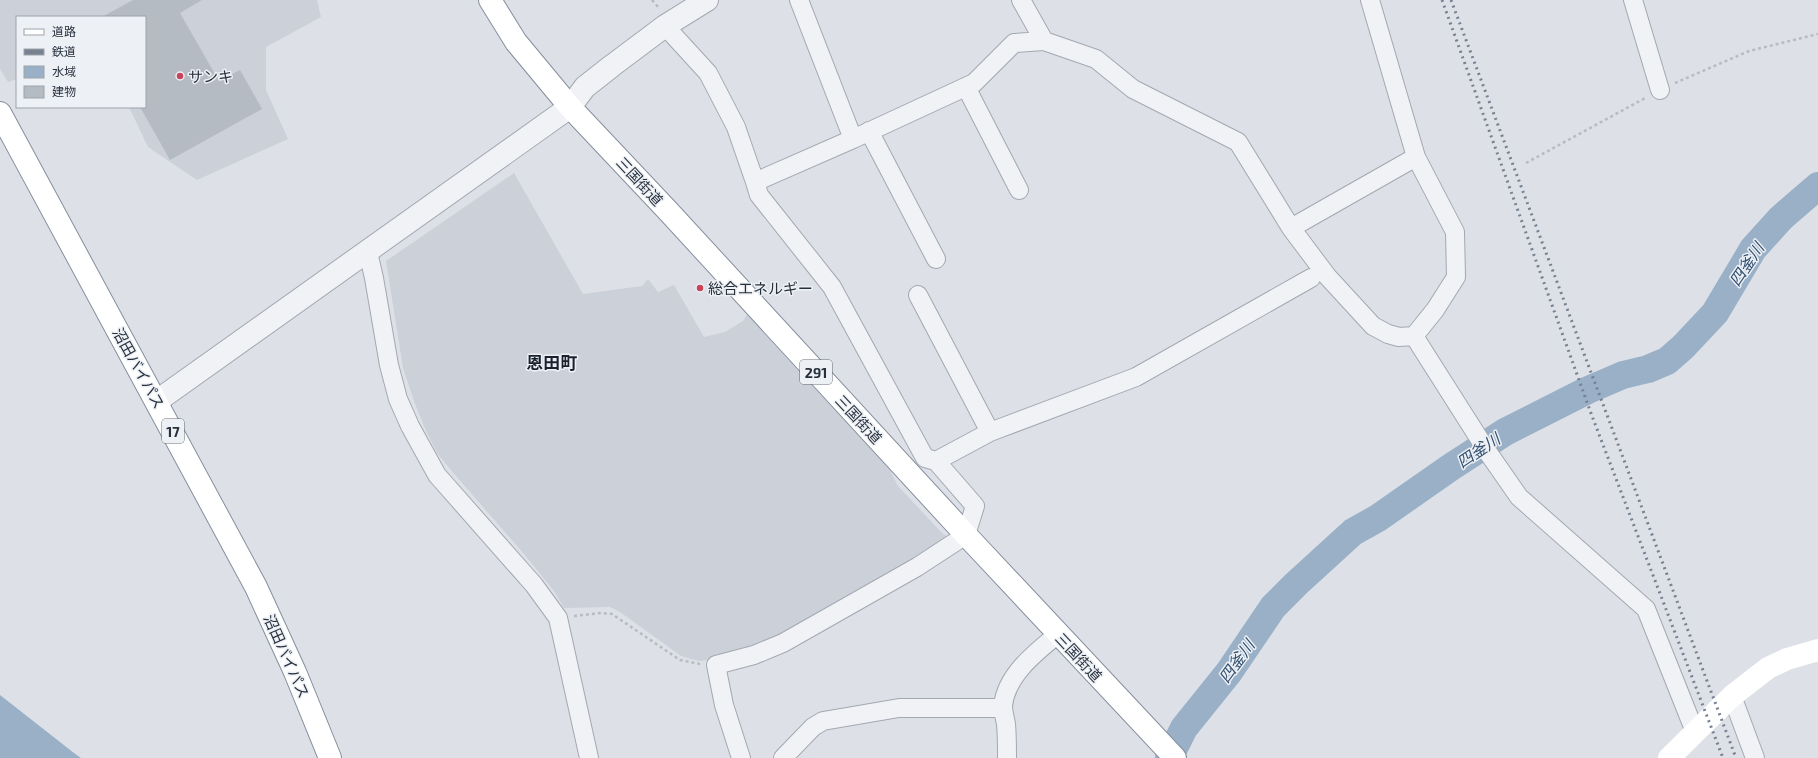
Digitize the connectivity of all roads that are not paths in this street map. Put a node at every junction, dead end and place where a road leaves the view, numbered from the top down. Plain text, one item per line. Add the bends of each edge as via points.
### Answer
1 (490, 0) edge
2 (707, 0) edge
3 (799, 0) edge
4 (1021, 0) edge
5 (1370, 0) edge
6 (1633, 0) edge
7 (665, 26) junction
8 (1044, 41) junction
9 (966, 87) junction
10 (1660, 90) dead end
11 (570, 107) junction
12 (0, 113) edge
13 (869, 131) junction
14 (853, 138) junction
15 (1416, 157) junction
16 (755, 182) junction
17 (1019, 190) dead end
18 (1291, 228) junction
19 (368, 252) junction
20 (936, 259) dead end
21 (1311, 278) dead end
22 (918, 295) dead end
23 (1414, 336) junction
24 (157, 401) junction
25 (990, 432) junction
26 (936, 461) junction
27 (966, 535) junction
28 (1058, 634) junction
29 (1818, 650) edge
30 (1732, 696) junction
31 (1003, 708) junction
32 (1695, 732) junction
33 (330, 758) edge
34 (589, 758) edge
35 (741, 758) edge
36 (783, 758) edge
37 (1007, 758) edge
38 (1175, 758) edge
39 (1669, 758) edge
40 (1755, 758) edge

1 - 11 main road, 三国街道 / 291 via 516,42
2 - 7 street
3 - 14 street
4 - 8 street
5 - 15 street
6 - 10 street
7 - 11 street via 585,87
7 - 16 street via 708,73 736,127
8 - 9 street via 1014,43 974,83
8 - 18 street via 1096,59 1133,89 1238,142
9 - 13 street
9 - 17 street
11 - 19 street
11 - 27 main road, 三国街道 / 291
12 - 24 main road, 沼田バイパス / 17
13 - 14 street
13 - 20 street
14 - 16 street
15 - 18 street
15 - 23 street via 1455,232 1456,277
16 - 26 street via 759,195 832,287 925,458
18 - 23 street via 1327,276 1372,326 1399,337
19 - 24 street
19 - 34 street via 389,365 398,399 438,475 534,585 558,618
21 - 25 street via 1136,377
22 - 25 street
23 - 32 street via 1519,497 1646,609
24 - 33 main road, 沼田バイパス / 17 via 256,587 295,672
25 - 26 street
26 - 27 street via 975,506
27 - 28 main road, 三国街道 / 291
27 - 35 street via 918,567 783,643 754,655 716,665 724,705
28 - 31 street via 1019,670 1005,692
28 - 38 main road, 三国街道 / 291
29 - 30 main road via 1787,659 1768,668
30 - 32 main road
30 - 40 street
31 - 36 street via 899,708 823,721 813,726
31 - 37 street
32 - 39 main road

